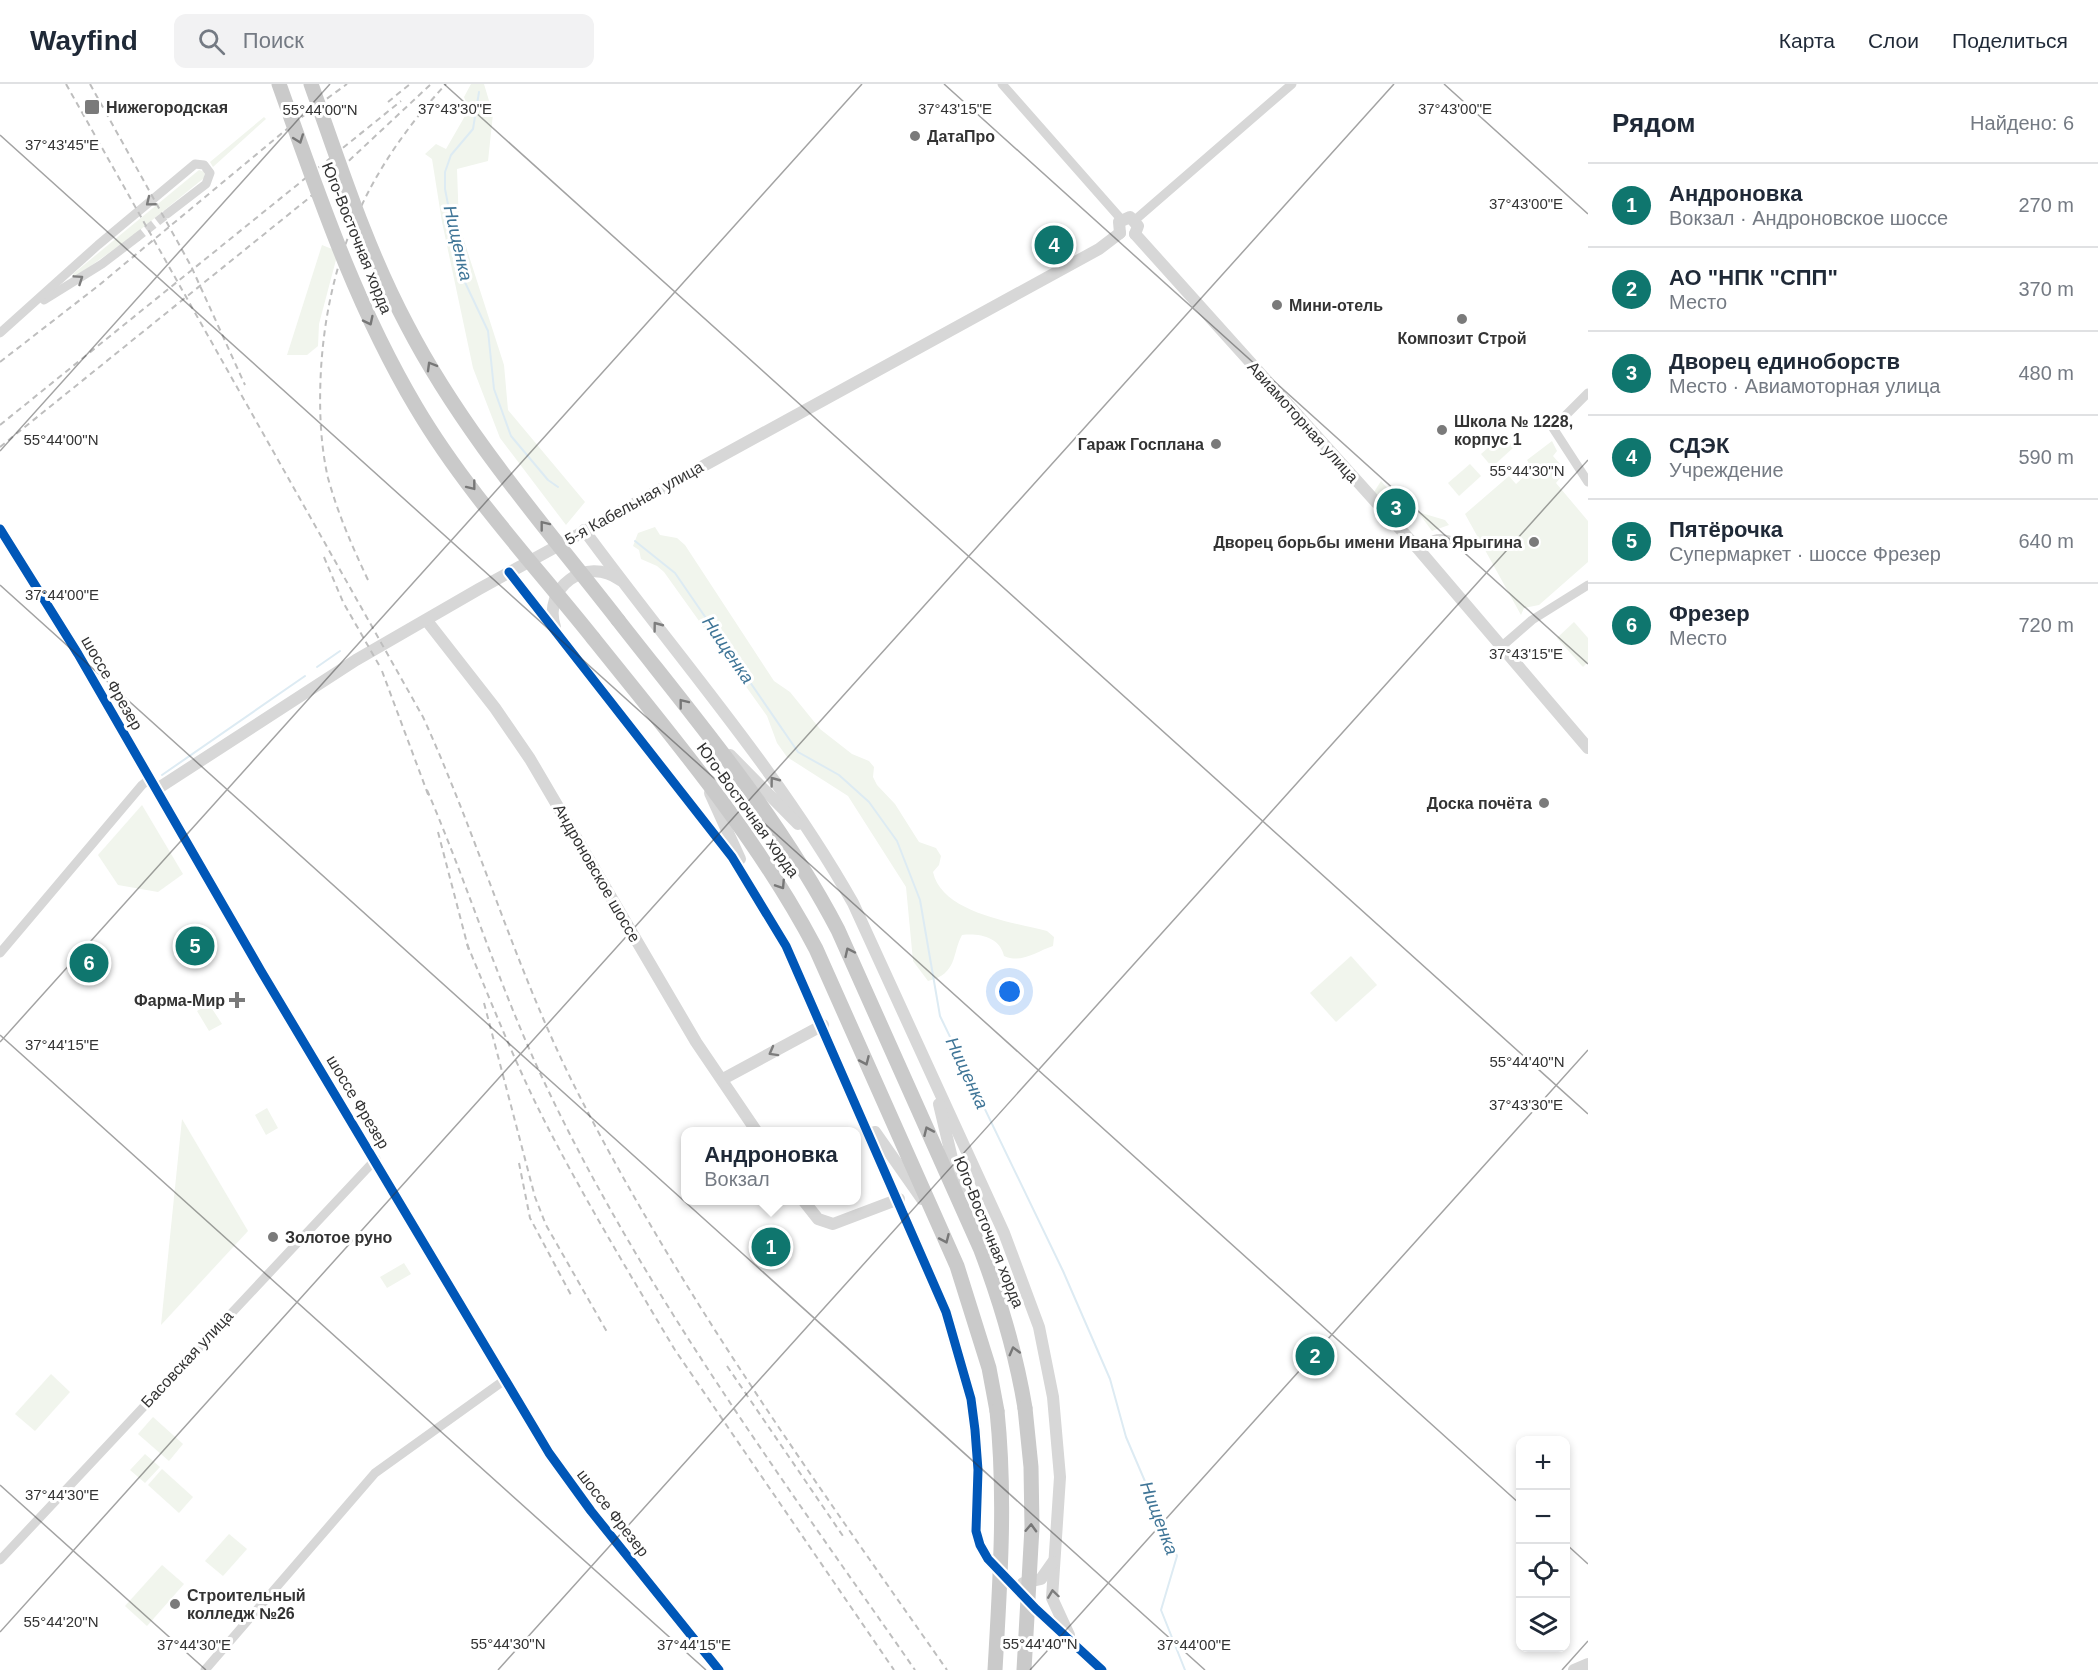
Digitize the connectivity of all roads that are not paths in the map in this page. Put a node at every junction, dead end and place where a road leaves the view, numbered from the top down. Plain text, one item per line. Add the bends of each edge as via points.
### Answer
1 (279, 84) edge
2 (311, 84) edge
3 (1002, 84) edge
4 (1292, 84) edge
5 (167, 214) tunnel mouth
6 (1121, 219) junction
7 (1135, 220) junction
8 (1120, 233) junction
9 (1135, 234) junction
10 (136, 238) tunnel mouth
11 (29, 309) junction
12 (0, 333) edge
13 (1588, 393) edge
14 (1588, 482) edge
15 (0, 529) edge
16 (584, 530) junction
17 (1449, 540) dead end
18 (1420, 552) junction
19 (509, 572) junction
20 (1588, 585) edge
21 (627, 587) junction
22 (427, 621) junction
23 (561, 638) junction
24 (1501, 647) junction
25 (698, 722) junction
26 (1588, 748) edge
27 (701, 772) junction
28 (154, 784) junction
29 (820, 846) junction
30 (755, 892) junction
31 (0, 953) edge
32 (823, 1025) junction
33 (932, 1076) junction
34 (723, 1079) junction
35 (860, 1112) junction
36 (754, 1127) edge
37 (376, 1159) junction
38 (899, 1199) junction
39 (807, 1205) edge
40 (935, 1217) junction
41 (966, 1217) junction
42 (507, 1379) junction
43 (1054, 1558) junction
44 (0, 1560) edge
45 (1005, 1576) junction
46 (1077, 1647) junction
47 (1588, 1664) edge
48 (206, 1670) edge
49 (719, 1670) edge
50 (995, 1670) edge
51 (1024, 1670) edge
52 (1102, 1670) edge
53 (1574, 1670) edge

1 -> 27 main road, Юго-Восточная хорда, bridge via 354,287 388,358 449,457
25 -> 2 main road, Юго-Восточная хорда, bridge via 475,436 407,325 362,227
3 - 6 street
4 - 7 street
5 -> 11 street via 206,184 210,173 204,165 195,165 186,172
6 - 7 street
6 - 8 street
7 - 9 street
8 - 9 street via 1125,237
8 - 16 street, 5-я Кабельная улица via 1099,249
9 - 18 street, Авиамоторная улица
11 -> 10 street
11 - 12 street
13 - 14 street via 1553,428
15 - 28 street, шоссе Фрезер
16 - 19 street, 5-я Кабельная улица
16 - 21 street
17 - 18 street via 1433,538
18 - 24 street, Авиамоторная улица
19 - 22 street, 5-я Кабельная улица
19 - 23 street
20 - 24 street via 1532,620
21 - 23 street via 603,572 581,573 568,579 553,603 554,625
29 -> 21 street
22 - 28 street, 5-я Кабельная улица
22 - 34 street, Андроновское шоссе via 530,759 696,1042
23 - 30 street via 725,847
24 - 26 street, Авиамоторная улица
25 - 29 street
41 -> 25 main road, Юго-Восточная хорда via 864,984 813,882 754,793
27 - 30 street
27 -> 40 main road, Юго-Восточная хорда via 795,909
28 - 31 street via 142,784
28 - 37 street, шоссе Фрезер via 261,971
29 - 33 street via 853,903
30 - 32 street via 786,946
32 -> 34 street
32 - 35 street
33 - 41 street
33 - 43 street via 1004,1233 1039,1327 1058,1439 1059,1513
34 - 36 street, Андроновское шоссе
35 - 38 street
35 - 40 street
37 - 42 street, шоссе Фрезер
37 - 44 street, Басовская улица
38 - 39 street via 833,1224 818,1219
38 - 45 street via 959,1352 975,1430 976,1531 988,1559
40 -> 50 main road, Юго-Восточная хорда, bridge via 975,1317 997,1411 1003,1466 1003,1526
51 -> 41 main road, Юго-Восточная хорда, bridge via 1032,1527 1025,1408 1001,1304
42 - 48 street via 375,1473
42 - 49 street, шоссе Фрезер via 549,1453 586,1504
43 - 45 street via 1046,1573 1034,1582
46 -> 43 street via 1052,1598
45 - 46 street
46 - 52 street
47 - 53 street

